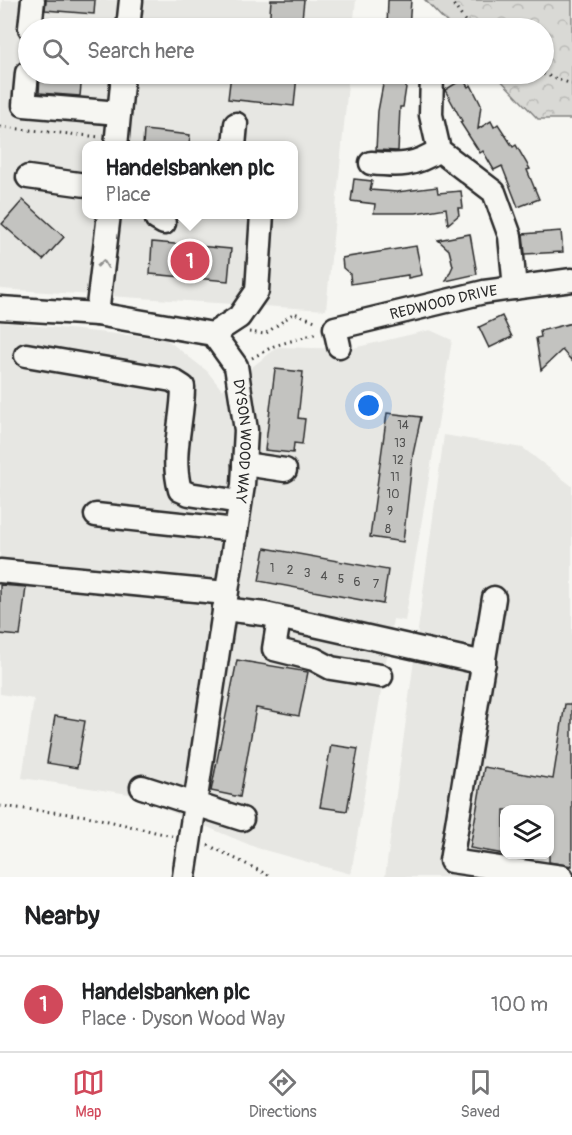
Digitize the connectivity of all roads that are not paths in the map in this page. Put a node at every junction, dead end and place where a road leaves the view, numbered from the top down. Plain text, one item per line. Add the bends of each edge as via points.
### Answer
1 (33, 0) edge
2 (136, 1) edge
3 (31, 18) edge
4 (131, 18) edge
5 (26, 84) edge
6 (126, 84) edge
7 (432, 84) edge
8 (120, 113) junction
9 (117, 141) edge
10 (430, 156) junction
11 (370, 163) dead end
12 (28, 177) dead end
13 (82, 184) edge
14 (108, 219) edge
15 (262, 219) edge
16 (572, 280) edge
17 (515, 288) junction
18 (0, 308) edge
19 (97, 314) junction
20 (217, 331) junction
21 (337, 337) road end
22 (26, 355) dead end
23 (244, 464) junction
24 (285, 470) dead end
25 (240, 502) junction
26 (96, 514) dead end
27 (236, 530) junction
28 (0, 571) edge
29 (495, 598) dead end
30 (225, 601) junction
31 (279, 618) junction
32 (484, 663) junction
33 (381, 676) dead end
34 (142, 787) dead end
35 (195, 804) junction
36 (242, 819) dead end
37 (184, 877) edge
38 (562, 877) edge

1 - 3 street
2 - 4 street
5 - 8 street via 24,105
6 - 8 street
7 - 10 street
8 - 9 street
10 - 11 street via 398,166
10 - 17 street via 494,192 510,236
12 - 13 street
19 -> 14 street
15 - 20 street via 257,291 239,317
16 - 17 street, REDWOOD DRIVE
17 - 21 street, REDWOOD DRIVE via 484,292
18 - 19 street
19 - 20 street
20 - 23 street, DYSON WOOD WAY via 236,366 246,430
22 - 25 street via 172,380 183,387 183,416 175,450 180,490
23 - 24 street
23 - 25 street, DYSON WOOD WAY
25 - 27 street, DYSON WOOD WAY
26 - 27 street
27 - 30 street, DYSON WOOD WAY
28 - 30 street
29 - 32 street
30 - 31 street
30 - 35 street, DYSON WOOD WAY
31 - 32 street
31 - 33 street via 274,649 314,659 331,668
32 - 38 street via 451,861
34 - 35 street
35 - 36 street
35 - 37 street, DYSON WOOD WAY

